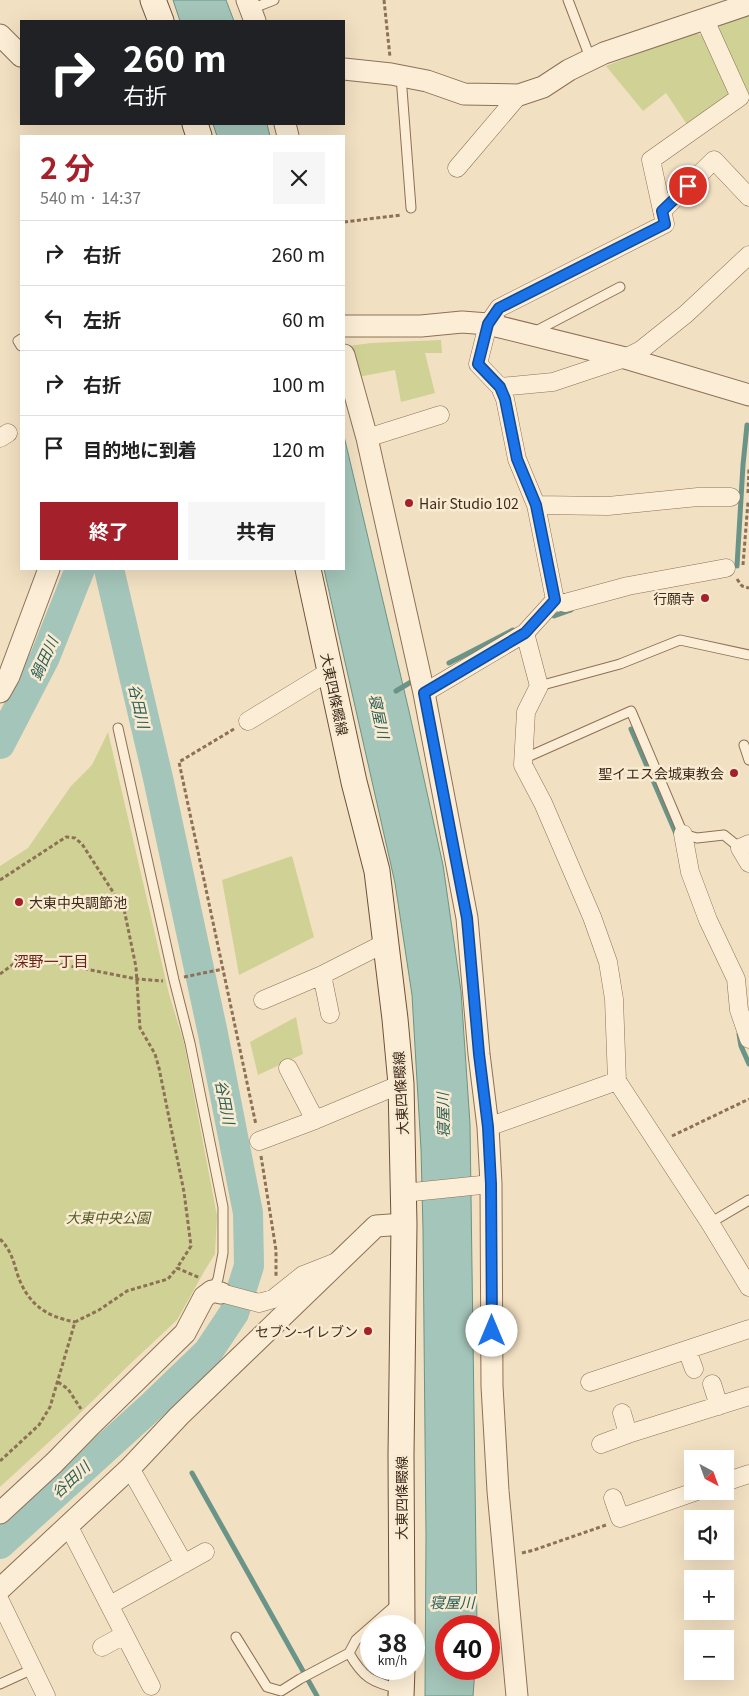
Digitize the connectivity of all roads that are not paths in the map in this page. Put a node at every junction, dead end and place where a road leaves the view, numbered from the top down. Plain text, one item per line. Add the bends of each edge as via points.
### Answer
1 (153, 0) edge
2 (274, 0) edge
3 (568, 0) edge
4 (749, 4) edge
5 (251, 10) edge
6 (160, 20) edge
7 (704, 20) junction
8 (0, 34) edge
9 (20, 55) edge
10 (591, 60) junction
11 (345, 69) edge
12 (402, 76) junction
13 (519, 95) junction
14 (457, 168) dead end
15 (749, 197) edge
16 (411, 208) road end
17 (662, 211) junction
18 (749, 255) edge
19 (620, 287) dead end
20 (488, 324) junction
21 (345, 326) edge
22 (529, 334) junction
23 (625, 358) junction
24 (345, 359) edge
25 (500, 387) junction
26 (749, 396) edge
27 (440, 416) dead end
28 (367, 438) junction
29 (731, 497) dead end
30 (536, 505) junction
31 (49, 570) edge
32 (308, 570) edge
33 (736, 572) road end
34 (555, 600) junction
35 (525, 633) junction
36 (749, 655) edge
37 (330, 671) junction
38 (539, 686) junction
39 (0, 692) edge
40 (424, 693) junction
41 (248, 721) road end
42 (118, 728) dead end
43 (744, 745) dead end
44 (523, 760) junction
45 (749, 760) edge
46 (684, 834) junction
47 (746, 852) edge
48 (385, 943) junction
49 (322, 975) junction
50 (262, 1000) dead end
51 (330, 1014) dead end
52 (749, 1039) edge
53 (288, 1068) dead end
54 (617, 1081) junction
55 (400, 1084) junction
56 (315, 1120) junction
57 (488, 1127) junction
58 (259, 1141) road end
59 (487, 1185) junction
60 (411, 1192) junction
61 (749, 1200) edge
62 (710, 1223) junction
63 (404, 1224) junction
64 (339, 1261) junction
65 (211, 1287) junction
66 (749, 1288) edge
67 (749, 1329) edge
68 (687, 1350) junction
69 (694, 1369) dead end
70 (590, 1382) dead end
71 (712, 1384) dead end
72 (749, 1396) edge
73 (719, 1406) junction
74 (622, 1413) dead end
75 (628, 1434) junction
76 (601, 1444) dead end
77 (130, 1468) junction
78 (749, 1474) edge
79 (734, 1479) edge
80 (684, 1495) edge
81 (613, 1498) dead end
82 (0, 1513) edge
83 (68, 1525) junction
84 (205, 1552) dead end
85 (184, 1564) junction
86 (0, 1589) edge
87 (0, 1600) edge
88 (402, 1600) junction
89 (110, 1605) junction
90 (402, 1615) edge
91 (124, 1635) junction
92 (236, 1637) dead end
93 (102, 1647) dead end
94 (349, 1653) junction
95 (33, 1669) junction
96 (0, 1684) edge
97 (401, 1685) edge
98 (151, 1686) dead end
99 (46, 1696) edge
100 (517, 1696) edge

1 - 6 main road
2 - 5 lane
3 - 10 lane
4 - 7 street
7 - 10 street
7 - 17 street via 740,97 651,160
8 - 9 street
10 - 13 street via 543,87
11 - 12 street
12 - 13 street via 464,94
12 - 16 lane
13 - 14 street
15 - 17 street via 714,160
17 - 20 street via 665,224 499,308
18 - 23 street via 686,314 641,350
19 - 22 lane
20 - 21 street
20 - 22 street
20 - 25 street via 478,364
22 - 23 street
23 - 25 street via 553,382
23 - 26 street
24 - 28 street
25 - 30 street via 517,459
27 - 28 street
28 - 40 street
29 - 30 street via 608,506
30 - 34 street
31 - 39 street via 10,676
32 - 37 main road, 大東四條畷線
33 - 34 street via 628,586 565,604
34 - 35 street
35 - 38 street
35 - 40 street
36 - 38 lane via 680,640 620,664
37 - 41 street
37 - 48 main road, 大東四條畷線 via 377,871
38 - 44 street via 526,712
40 - 57 street via 467,918
42 - 65 lane via 176,979 223,1207 223,1253 218,1279
43 - 45 lane
44 - 46 lane via 631,711
44 - 54 street via 592,917 608,962 614,999
46 - 47 lane via 696,838 724,835
46 - 52 street via 690,872 736,979 739,1010
48 - 49 street
48 - 55 main road, 大東四條畷線
49 - 50 street
49 - 51 street
53 - 56 street
54 - 57 street
54 - 62 street
55 - 56 street
55 - 60 main road, 大東四條畷線
56 - 58 street
57 - 59 street
59 - 60 street
59 - 100 street via 498,1491
60 - 63 main road, 大東四條畷線
61 - 62 lane
62 - 66 street
63 - 64 street via 376,1226
63 - 88 main road, 大東四條畷線
64 - 65 street via 303,1275 273,1300 259,1303
64 - 77 street
65 - 82 street via 185,1332
67 - 68 street
68 - 69 street
68 - 70 street
71 - 73 street
72 - 73 street
73 - 75 street
74 - 75 street
75 - 76 street
77 - 83 street
77 - 85 street
78 - 79 street
80 - 81 street via 620,1518
83 - 86 street
83 - 89 street
84 - 85 street
85 - 89 street
87 - 95 street
88 - 90 main road, 大東四條畷線
88 - 94 lane via 356,1640
89 - 91 street
91 - 93 street
91 - 98 street
92 - 94 lane via 267,1687 281,1691
94 - 97 lane via 358,1669 373,1682
95 - 96 lane
95 - 99 street

